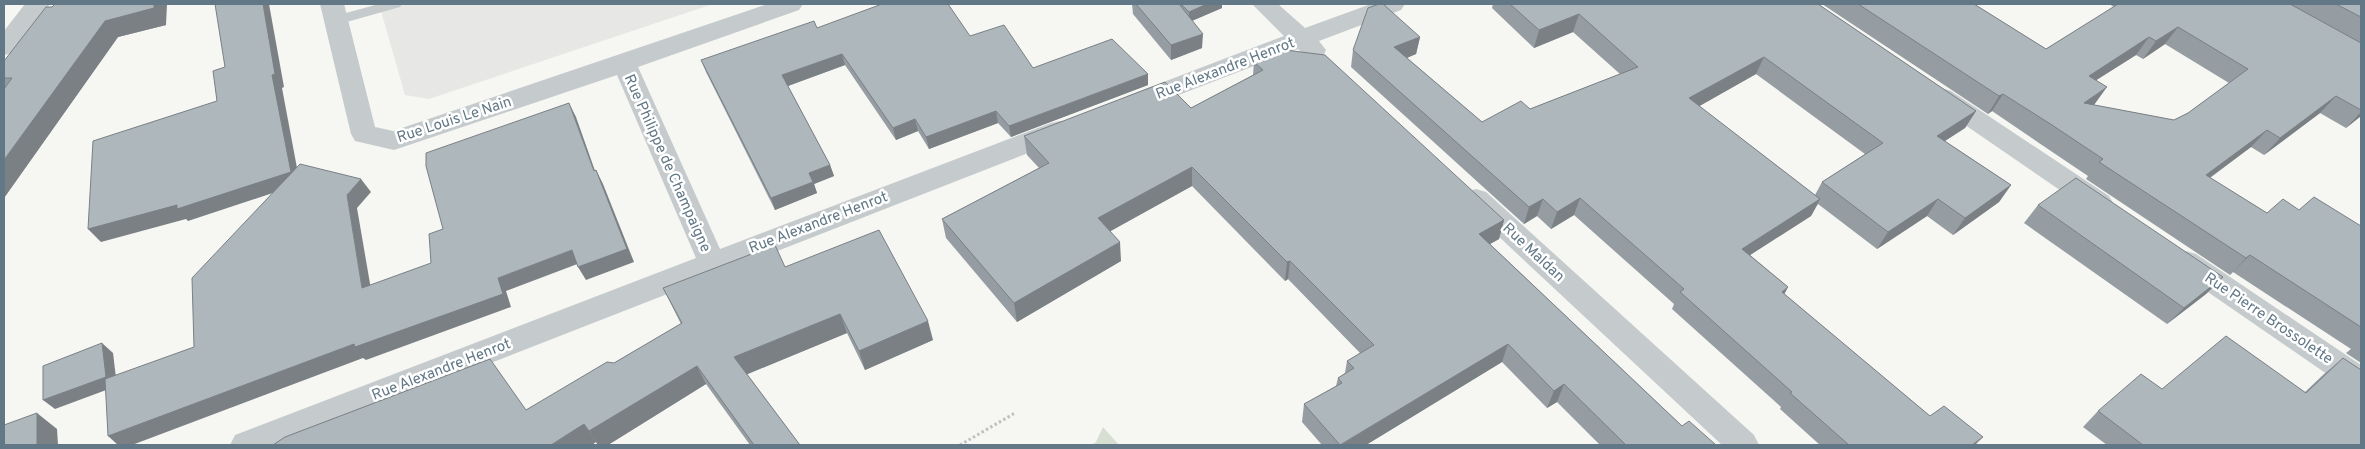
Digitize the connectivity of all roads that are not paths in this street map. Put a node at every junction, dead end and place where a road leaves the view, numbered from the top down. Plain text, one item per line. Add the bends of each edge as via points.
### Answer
1 (38, 4) edge
2 (395, 4) edge
3 (791, 4) edge
4 (1264, 4) edge
5 (1393, 4) edge
6 (334, 12) edge
7 (1302, 39) junction
8 (4, 47) edge
9 (624, 63) junction
10 (1331, 66) edge
11 (1919, 81) edge
12 (1117, 109) edge
13 (1080, 123) edge
14 (1456, 181) edge
15 (2115, 214) edge
16 (2165, 248) edge
17 (712, 264) junction
18 (2361, 381) edge
19 (246, 445) edge
20 (1744, 445) edge

1 - 8 street
2 - 6 lane, Rue Louis Le Nain
3 - 9 street
4 - 7 street
5 - 7 street, Rue Alexandre Henrot
6 - 9 street, Rue Louis Le Nain via 364,134 394,141
7 - 10 street
7 - 12 street, Rue Alexandre Henrot
9 - 17 street, Rue Philippe de Champaigne
11 - 15 street
13 - 17 street, Rue Alexandre Henrot
14 - 20 street, Rue Maldan
16 - 18 street, Rue Pierre Brossolette
17 - 19 street, Rue Alexandre Henrot

